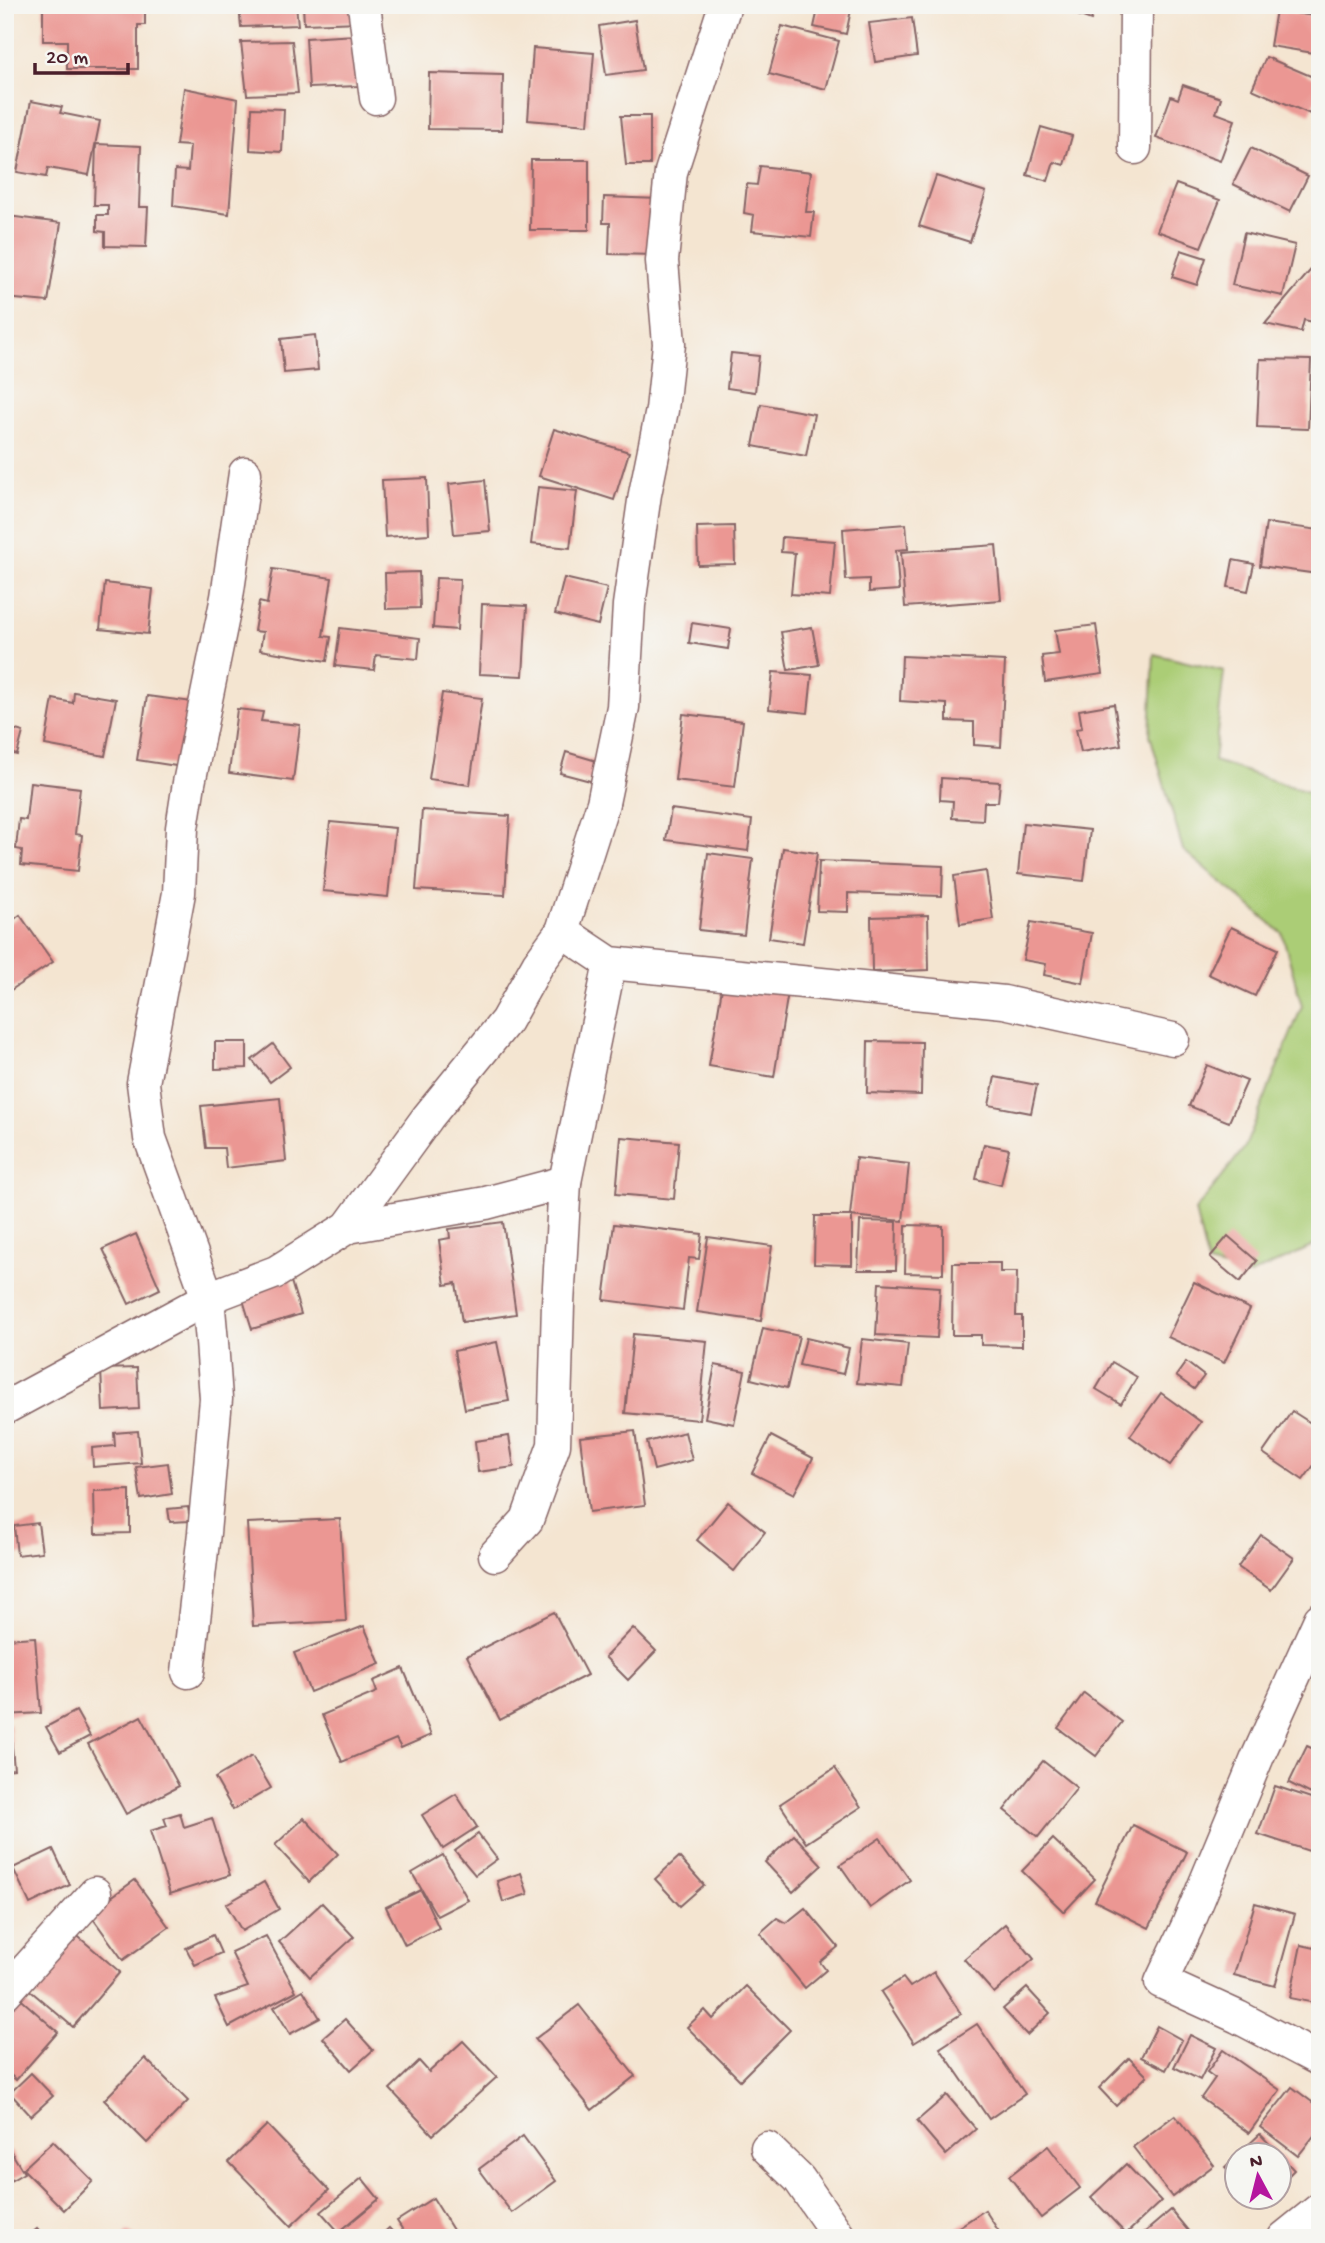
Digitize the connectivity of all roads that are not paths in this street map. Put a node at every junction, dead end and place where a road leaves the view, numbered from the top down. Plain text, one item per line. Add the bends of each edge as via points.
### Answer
1 (364, 5) edge
2 (725, 5) edge
3 (1136, 5) edge
4 (376, 99) dead end
5 (1135, 148) dead end
6 (245, 473) dead end
7 (562, 931) junction
8 (610, 963) junction
9 (1173, 1039) dead end
10 (565, 1182) junction
11 (348, 1227) junction
12 (208, 1298) junction
13 (5, 1408) edge
14 (495, 1555) dead end
15 (1320, 1619) edge
16 (188, 1672) dead end
17 (95, 1893) dead end
18 (5, 1993) edge
19 (1320, 2060) edge
20 (767, 2148) dead end
21 (1320, 2209) edge
22 (840, 2238) edge
23 (1284, 2238) edge

1 - 4 street
2 - 7 street via 671,172 662,261 669,344 629,605 623,707 603,803
3 - 5 street
6 - 12 street via 227,597 189,783 179,893 143,1083 150,1138
7 - 8 street
7 - 11 street via 506,1021 428,1116
8 - 9 street via 1004,1002
8 - 10 street
10 - 11 street via 486,1203
10 - 14 street via 554,1445 527,1520
11 - 12 street via 276,1272
12 - 13 street
12 - 16 street via 215,1399
15 - 19 street via 1161,1982
17 - 18 street
20 - 22 street via 799,2179
21 - 23 street

